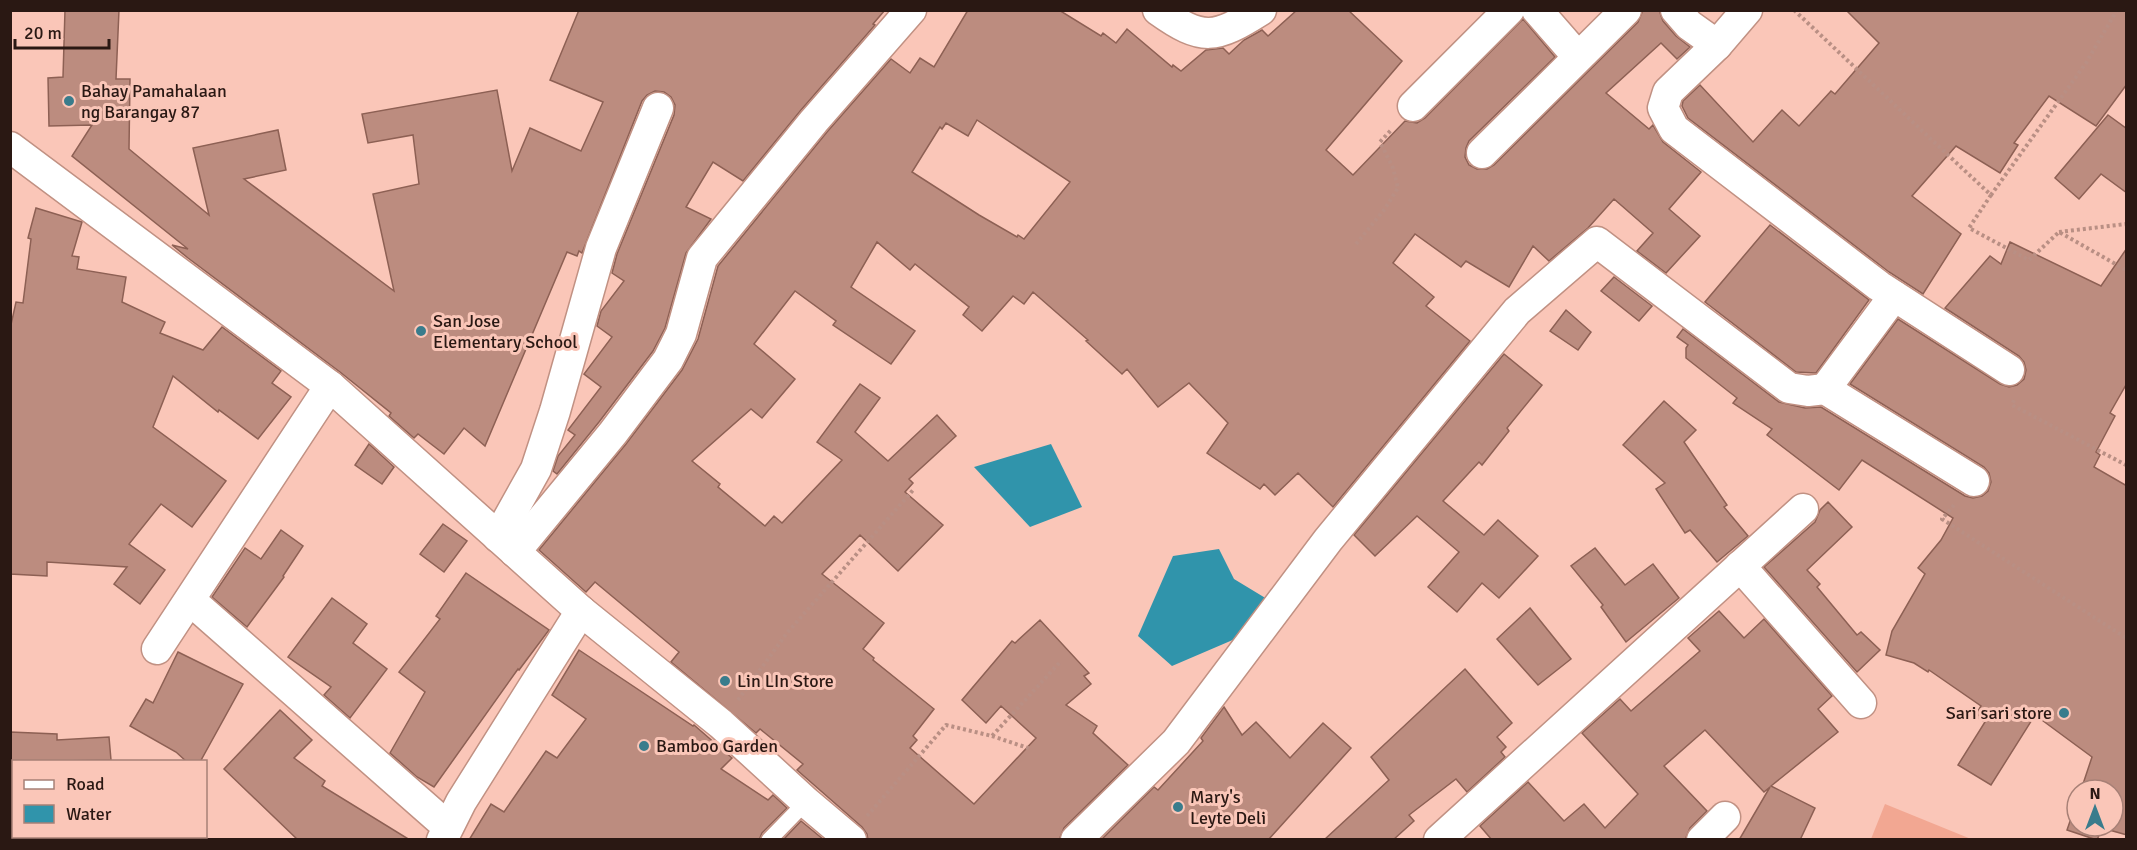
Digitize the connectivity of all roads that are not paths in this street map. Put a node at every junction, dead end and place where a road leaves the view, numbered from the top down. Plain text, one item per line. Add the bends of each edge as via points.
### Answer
1 (912, 10) edge
2 (1158, 10) edge
3 (1261, 10) edge
4 (1509, 10) edge
5 (1537, 10) edge
6 (1626, 10) edge
7 (1676, 10) edge
8 (1747, 10) edge
9 (1717, 45) junction
10 (1578, 57) junction
11 (1413, 106) road end
12 (658, 108) dead end
13 (10, 147) edge
14 (1482, 153) dead end
15 (1894, 296) junction
16 (2009, 369) road end
17 (330, 386) junction
18 (1825, 389) junction
19 (1974, 481) road end
20 (1803, 509) dead end
21 (506, 544) junction
22 (1740, 566) junction
23 (190, 600) junction
24 (581, 611) junction
25 (157, 649) dead end
26 (1861, 703) dead end
27 (806, 802) junction
28 (1725, 817) dead end
29 (445, 833) edge
30 (850, 838) edge
31 (769, 840) edge
32 (1076, 840) edge
33 (1439, 840) edge
34 (1702, 840) edge

1 - 21 street via 814,121 702,258 681,334 668,360 613,433
2 - 3 street via 1198,33 1230,29
4 - 11 street
5 - 10 street
6 - 10 street
7 - 9 street
8 - 9 street
9 - 15 street via 1668,92 1663,108 1674,129
10 - 14 street
12 - 21 street via 601,248 555,411
13 - 17 street
15 - 16 street
15 - 18 street
17 - 21 street
17 - 23 street
18 - 19 street
18 - 32 street via 1789,388 1597,242 1517,311 1328,540 1176,742
20 - 22 street
21 - 24 street
22 - 26 street
22 - 33 street
23 - 25 street
23 - 29 street
24 - 27 street via 721,724
24 - 29 street
27 - 30 street
27 - 31 lane
28 - 34 street

